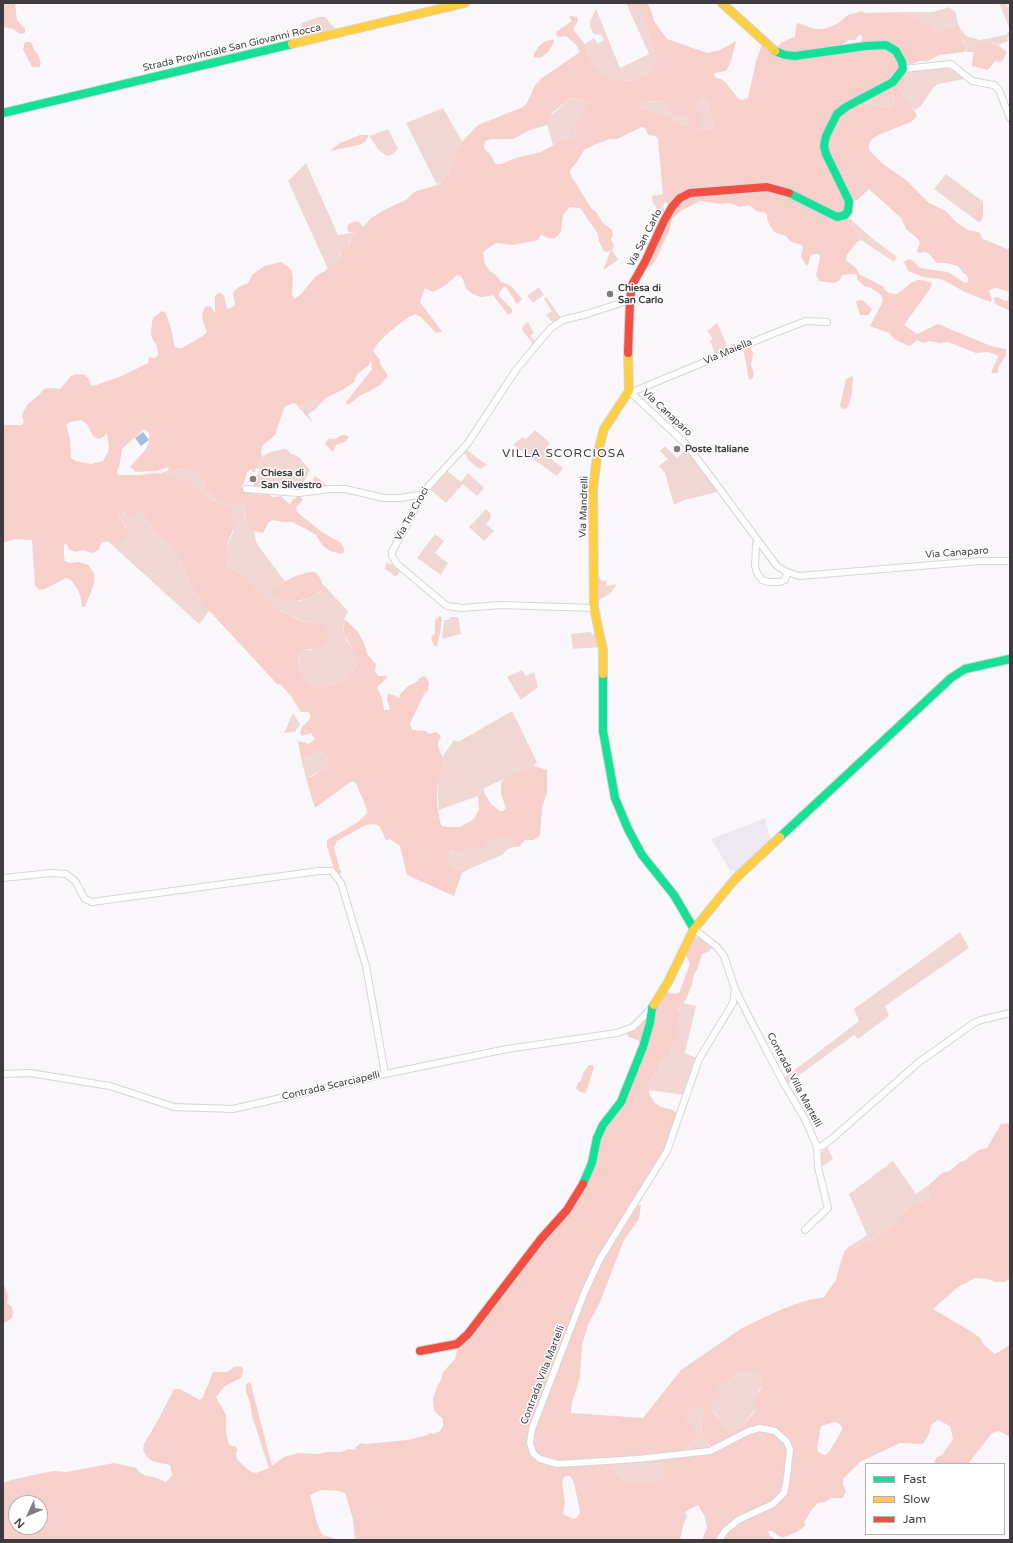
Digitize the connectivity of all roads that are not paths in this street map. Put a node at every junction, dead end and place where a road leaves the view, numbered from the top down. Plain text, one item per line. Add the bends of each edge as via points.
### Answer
1 (465, 3) edge
2 (722, 3) edge
3 (903, 68) junction
4 (3, 112) edge
5 (1010, 118) edge
6 (630, 300) junction
7 (827, 322) dead end
8 (631, 393) junction
9 (246, 488) dead end
10 (421, 497) junction
11 (759, 542) junction
12 (1010, 561) edge
13 (787, 572) junction
14 (594, 608) junction
15 (1010, 659) edge
16 (3, 878) edge
17 (694, 929) junction
18 (735, 989) junction
19 (652, 1008) junction
20 (1010, 1014) edge
21 (3, 1074) edge
22 (385, 1074) junction
23 (817, 1147) junction
24 (805, 1230) dead end
25 (420, 1351) dead end
26 (719, 1540) edge

1 - 4 street, Strada Provinciale San Giovanni Rocca
2 - 3 street via 774,50 786,55 886,45 896,51
3 - 5 street via 951,64 972,81 994,84
3 - 6 street, Via San Carlo via 893,82 837,114 826,136 825,151 849,201 845,215 837,217 792,194 767,187 690,194 675,202 664,221 632,285
6 - 8 street, Via Canaparo
6 - 10 street, Via Tre Croci via 563,320 552,328 516,370 468,443 427,487
7 - 8 street, Via Maiella via 806,321
8 - 11 street, Via Canaparo via 687,445
8 - 14 street, Via Mandrelli via 608,422 597,456 593,490
9 - 10 street via 299,493 345,489 384,498 418,495
10 - 14 street, Via Tre Croci via 392,556 397,564 447,606
11 - 13 street, Via Canaparo via 777,566
11 - 13 street via 756,544 755,566 762,580 780,582 785,580
12 - 13 street, Via Canaparo via 980,561 799,576
14 - 17 street, Via Mandrelli via 604,650 603,731 615,798 642,855 674,895
15 - 17 street via 965,669 951,678 735,879
16 - 22 street via 66,874 75,881 85,899 92,902 332,871 341,883 366,966
17 - 18 street, Contrada Villa Martelli via 717,947 724,956
17 - 19 street
18 - 23 street, Contrada Villa Martelli via 806,1121
18 - 26 street, Contrada Villa Martelli via 733,1003 699,1059 667,1151 600,1259 585,1291 532,1429 530,1443 533,1453 540,1459 558,1464 710,1452 749,1431 760,1428 776,1431 787,1442 790,1450 784,1492 773,1504 738,1520
19 - 22 street, Contrada Scarciapelli via 633,1027 617,1033 507,1048
19 - 25 street via 643,1048 622,1102 603,1125 597,1138 592,1163 567,1210 541,1239 468,1334 457,1344
20 - 23 street via 981,1020 962,1031 920,1062 826,1143
21 - 22 street, Contrada Scarciapelli via 30,1073 110,1086 174,1107 233,1109
23 - 24 street, Contrada Villa Martelli via 818,1167 828,1208

